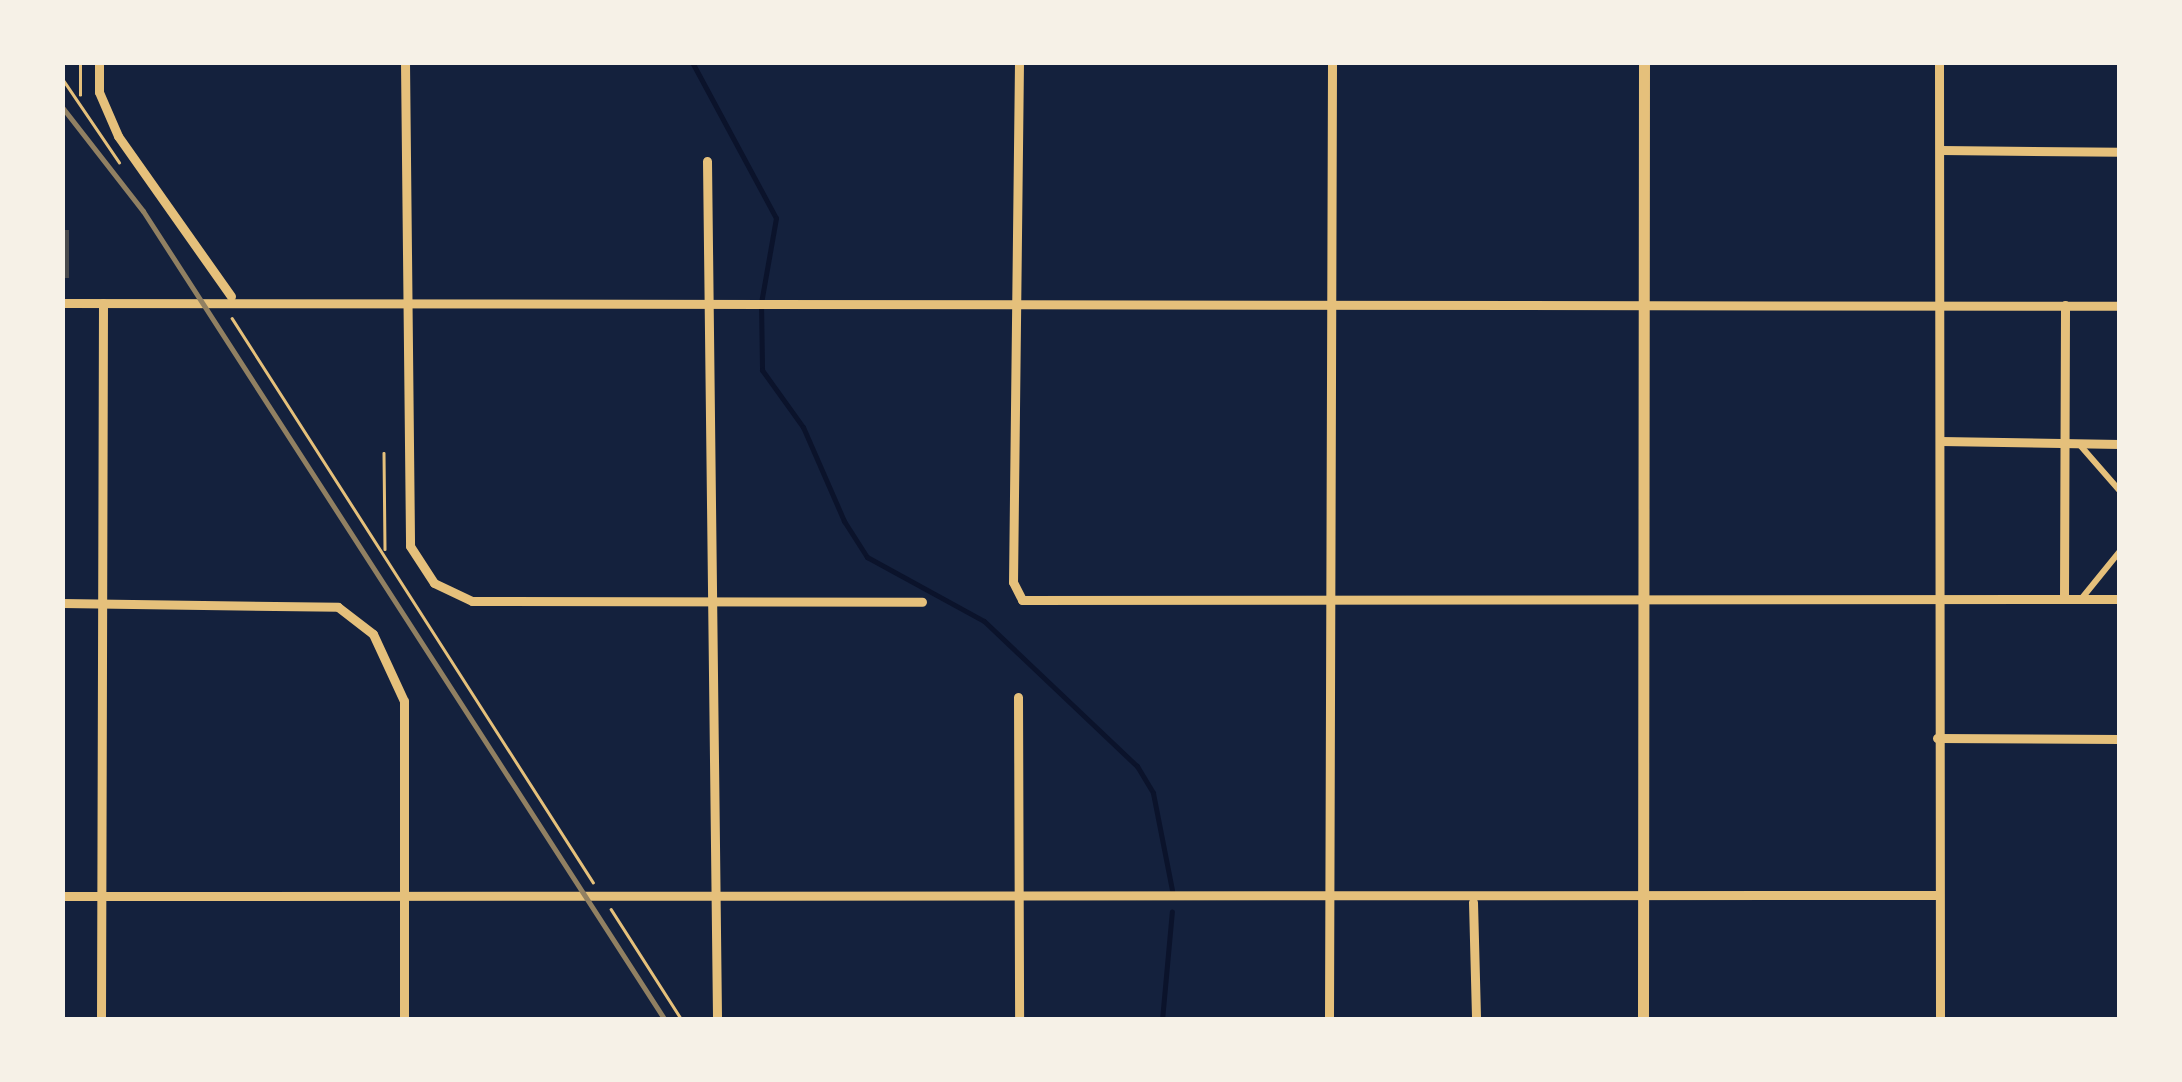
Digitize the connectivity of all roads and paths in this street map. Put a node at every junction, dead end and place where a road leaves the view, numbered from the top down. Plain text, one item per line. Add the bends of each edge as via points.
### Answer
1 (80, 62) edge
2 (99, 62) edge
3 (405, 62) edge
4 (1019, 62) edge
5 (1332, 62) edge
6 (1644, 62) edge
7 (1940, 62) edge
8 (62, 78) edge
9 (80, 96) junction
10 (1940, 150) junction
11 (2120, 152) edge
12 (707, 161) dead end
13 (122, 167) dead end
14 (232, 296) junction
15 (219, 297) junction
16 (1019, 298) junction
17 (1330, 300) junction
18 (1646, 300) junction
19 (1943, 300) junction
20 (62, 303) edge
21 (103, 303) junction
22 (405, 304) junction
23 (710, 304) junction
24 (2065, 305) junction
25 (2120, 306) edge
26 (1942, 441) junction
27 (2062, 444) junction
28 (2079, 444) junction
29 (2120, 444) edge
30 (384, 453) dead end
31 (2120, 490) edge
32 (386, 551) junction
33 (2120, 551) edge
34 (1941, 598) junction
35 (2064, 598) junction
36 (2082, 598) junction
37 (2120, 599) edge
38 (922, 602) dead end
39 (1643, 602) junction
40 (62, 603) edge
41 (102, 604) junction
42 (714, 604) junction
43 (1330, 605) junction
44 (1018, 697) dead end
45 (1937, 738) junction
46 (2120, 738) edge
47 (1937, 895) junction
48 (62, 896) edge
49 (101, 896) junction
50 (403, 896) junction
51 (603, 896) junction
52 (714, 897) junction
53 (1019, 898) junction
54 (1330, 898) junction
55 (1642, 899) junction
56 (1473, 902) junction
57 (101, 1020) edge
58 (404, 1020) edge
59 (682, 1020) edge
60 (717, 1020) edge
61 (1019, 1020) edge
62 (1329, 1020) edge
63 (1476, 1020) edge
64 (1643, 1020) edge
65 (1940, 1020) edge

1 - 9 path
2 - 14 street via 112,126
3 - 22 street
4 - 16 street
5 - 17 street
6 - 18 main road
7 - 10 street
8 - 9 path
9 - 13 path
10 - 11 street
10 - 19 street
12 - 23 street
14 - 15 street
14 - 22 street
15 - 21 street
15 - 32 path
16 - 17 street
16 - 23 street
16 - 43 street via 1013,582 1022,600
17 - 18 street
17 - 43 street
18 - 19 street
18 - 39 main road
19 - 24 street
19 - 26 street
20 - 21 street
21 - 41 street
22 - 23 street
22 - 42 street via 410,546 434,583 472,601
23 - 42 street
24 - 25 street
24 - 27 street
26 - 27 street
26 - 34 street
27 - 28 street
27 - 35 street
28 - 29 street
28 - 31 street
30 - 32 path
32 - 51 path
33 - 36 street
34 - 35 street
34 - 39 street
34 - 45 street
35 - 36 street
36 - 37 street
38 - 42 street
39 - 43 street
39 - 55 main road
40 - 41 street
41 - 49 street
41 - 50 street via 338,607 373,634 404,700
42 - 52 street
43 - 54 street
44 - 53 street
45 - 46 street
45 - 47 street
47 - 55 street
47 - 65 street
48 - 49 street
49 - 50 street
49 - 57 street
50 - 51 street
50 - 58 street
51 - 52 street
51 - 59 path
52 - 53 street
52 - 60 street
53 - 54 street
53 - 61 street
54 - 56 street
54 - 62 street
55 - 56 street
55 - 64 main road
56 - 63 street

